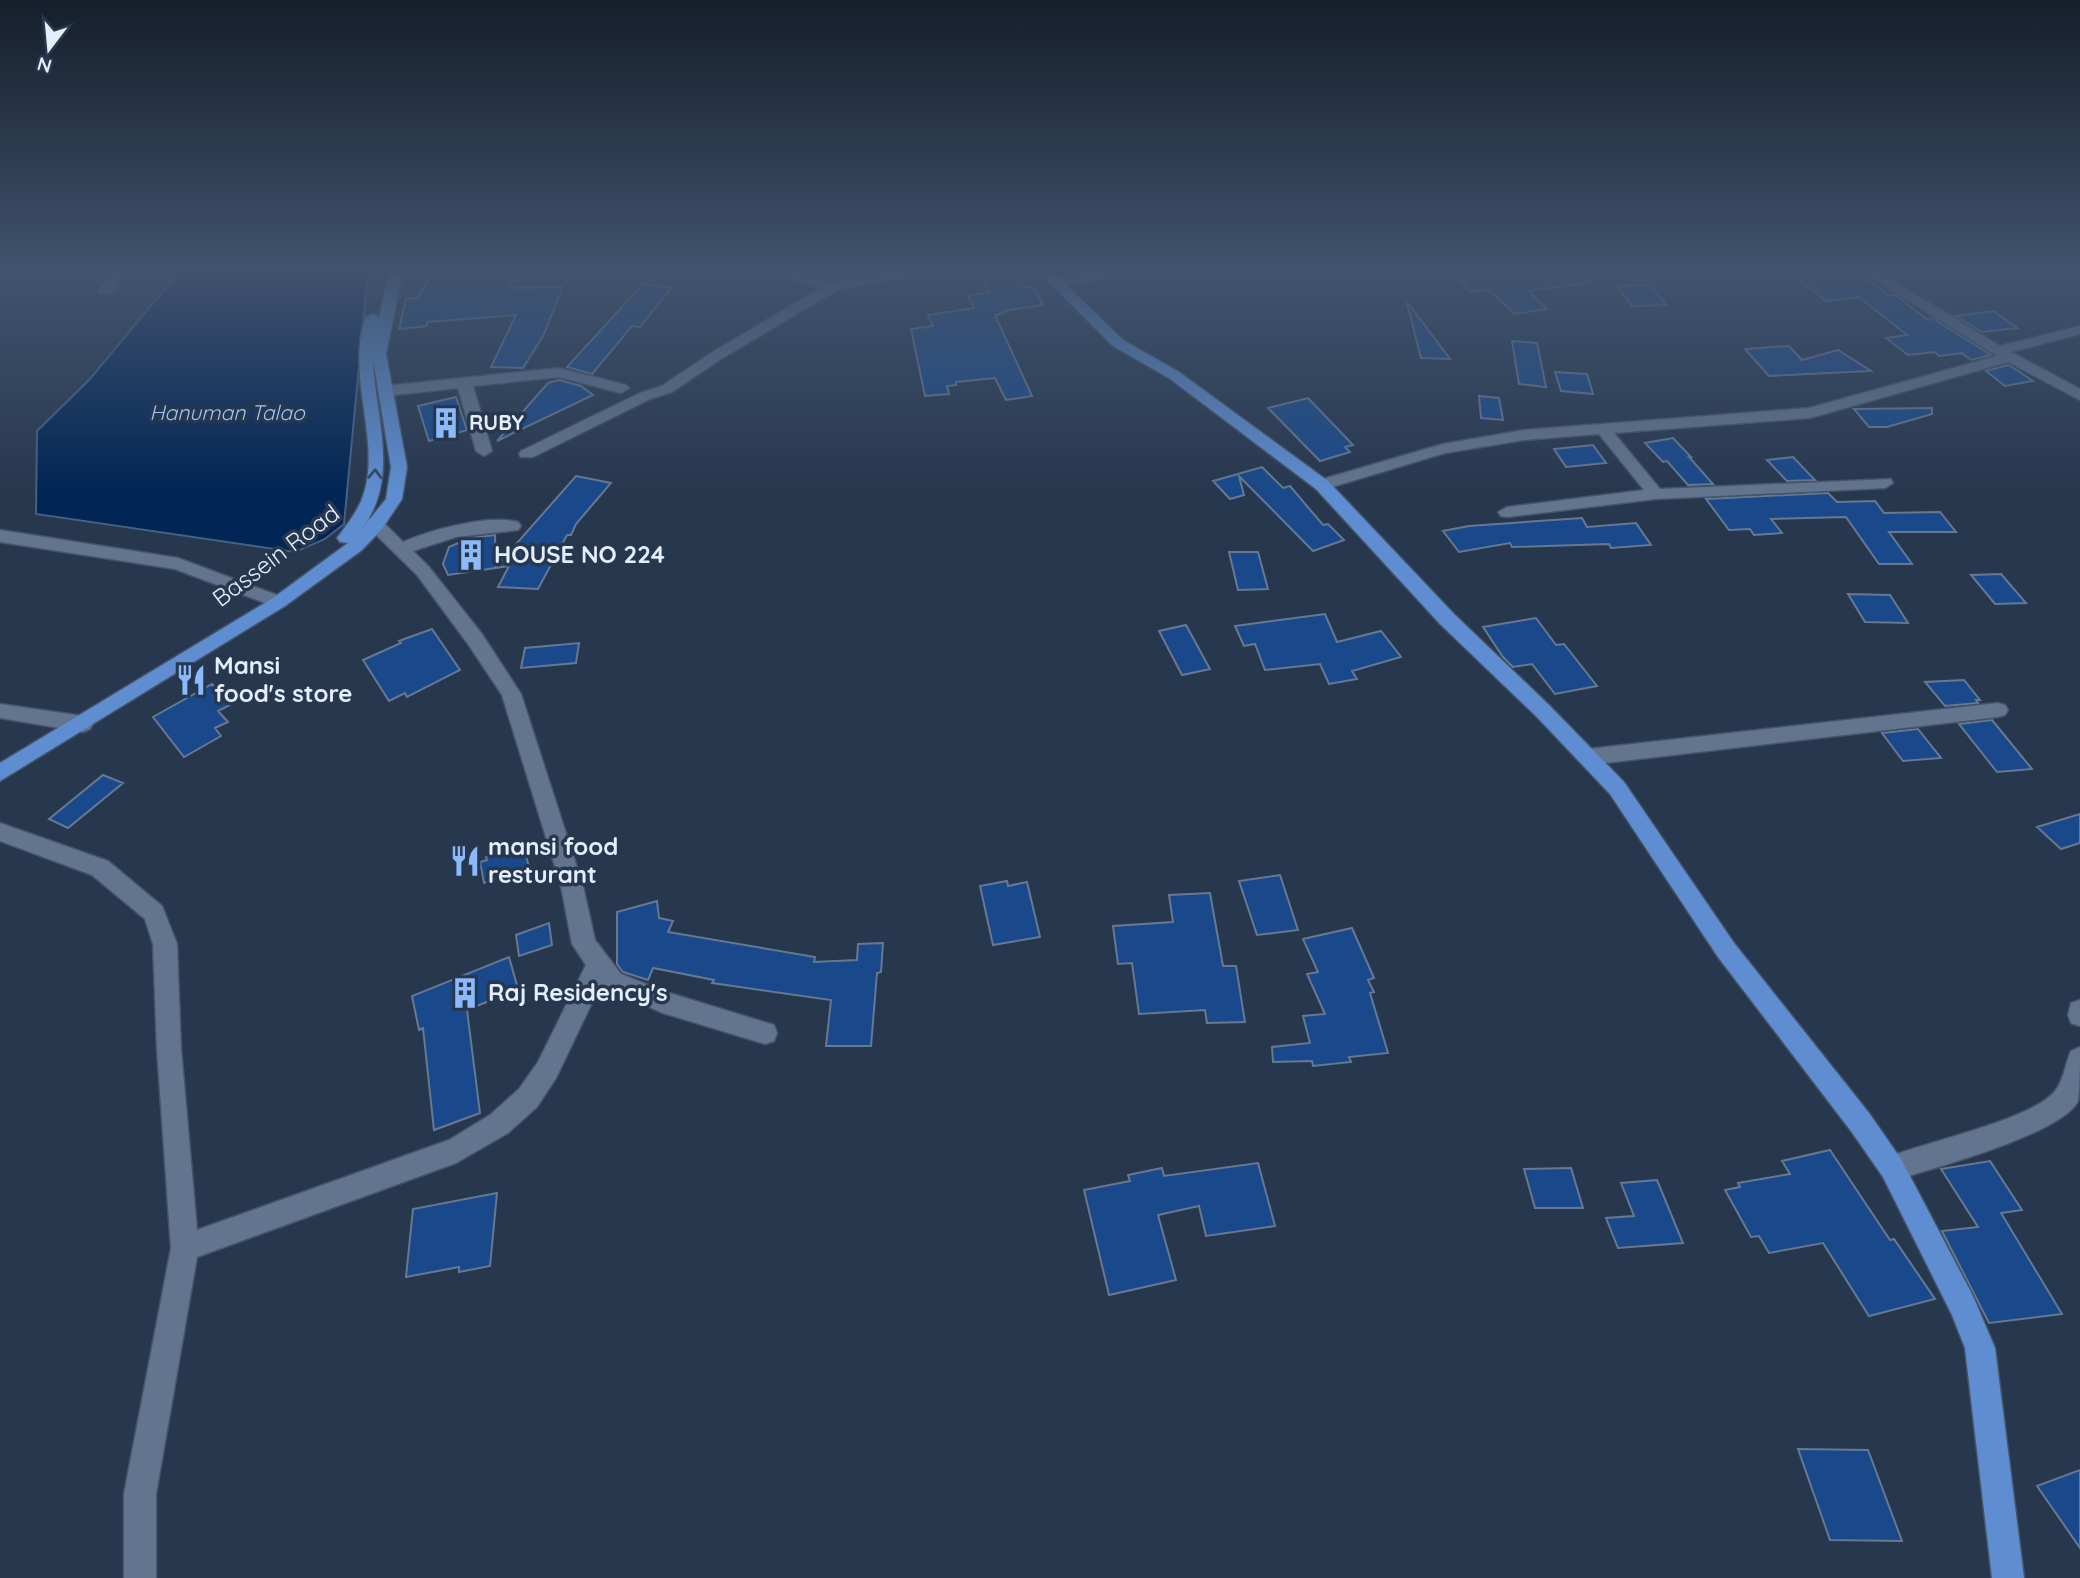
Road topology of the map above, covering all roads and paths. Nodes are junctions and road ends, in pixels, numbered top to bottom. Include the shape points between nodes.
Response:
1 (366, 345) edge
2 (381, 345) edge
3 (735, 345) edge
4 (1119, 345) edge
5 (1989, 345) edge
6 (2034, 345) edge
7 (2005, 354) junction
8 (465, 384) junction
9 (621, 388) dead end
10 (385, 391) junction
11 (2080, 395) edge
12 (1603, 429) junction
13 (484, 450) dead end
14 (527, 454) dead end
15 (1885, 483) dead end
16 (1322, 485) junction
17 (1656, 494) junction
18 (1507, 512) dead end
19 (369, 523) junction
20 (512, 526) dead end
21 (0, 536) edge
22 (402, 549) junction
23 (273, 600) junction
24 (1998, 710) dead end
25 (0, 711) edge
26 (75, 722) junction
27 (1588, 757) junction
28 (2, 767) edge
29 (0, 832) edge
30 (599, 962) junction
31 (765, 1033) dead end
32 (2080, 1059) edge
33 (1892, 1168) junction
34 (185, 1248) junction
35 (140, 1578) edge
36 (2008, 1578) edge

19 -> 1 main road, Bassein Road via 376,446
2 - 10 main road
3 - 14 street via 667,389
4 - 16 main road via 1174,375
5 - 7 street
6 - 7 street
7 - 11 street
7 - 12 street via 1810,413
8 - 9 street via 568,372
8 - 10 street
8 - 13 street
10 - 19 main road via 399,467 394,499
12 - 16 street via 1524,435 1443,449
12 - 17 street
15 - 17 street
16 - 27 main road via 1447,619
17 - 18 street
19 - 22 street
19 - 23 main road, Bassein Road via 356,546
20 - 22 street via 470,528
21 - 23 street via 178,564
22 - 30 street via 475,639 511,694 572,886 584,944
23 - 26 main road, Bassein Road
24 - 27 street
25 - 26 street
26 - 28 main road, Bassein Road
27 - 33 main road via 1617,788 1726,950
29 - 34 street via 100,868 154,913 165,944
30 - 31 street via 613,981 663,1002
30 - 34 street via 547,1070 528,1098 499,1124 456,1150
32 - 33 street via 2075,1083 2061,1106 2020,1125
33 - 36 main road via 1980,1348
34 - 35 street via 140,1494

